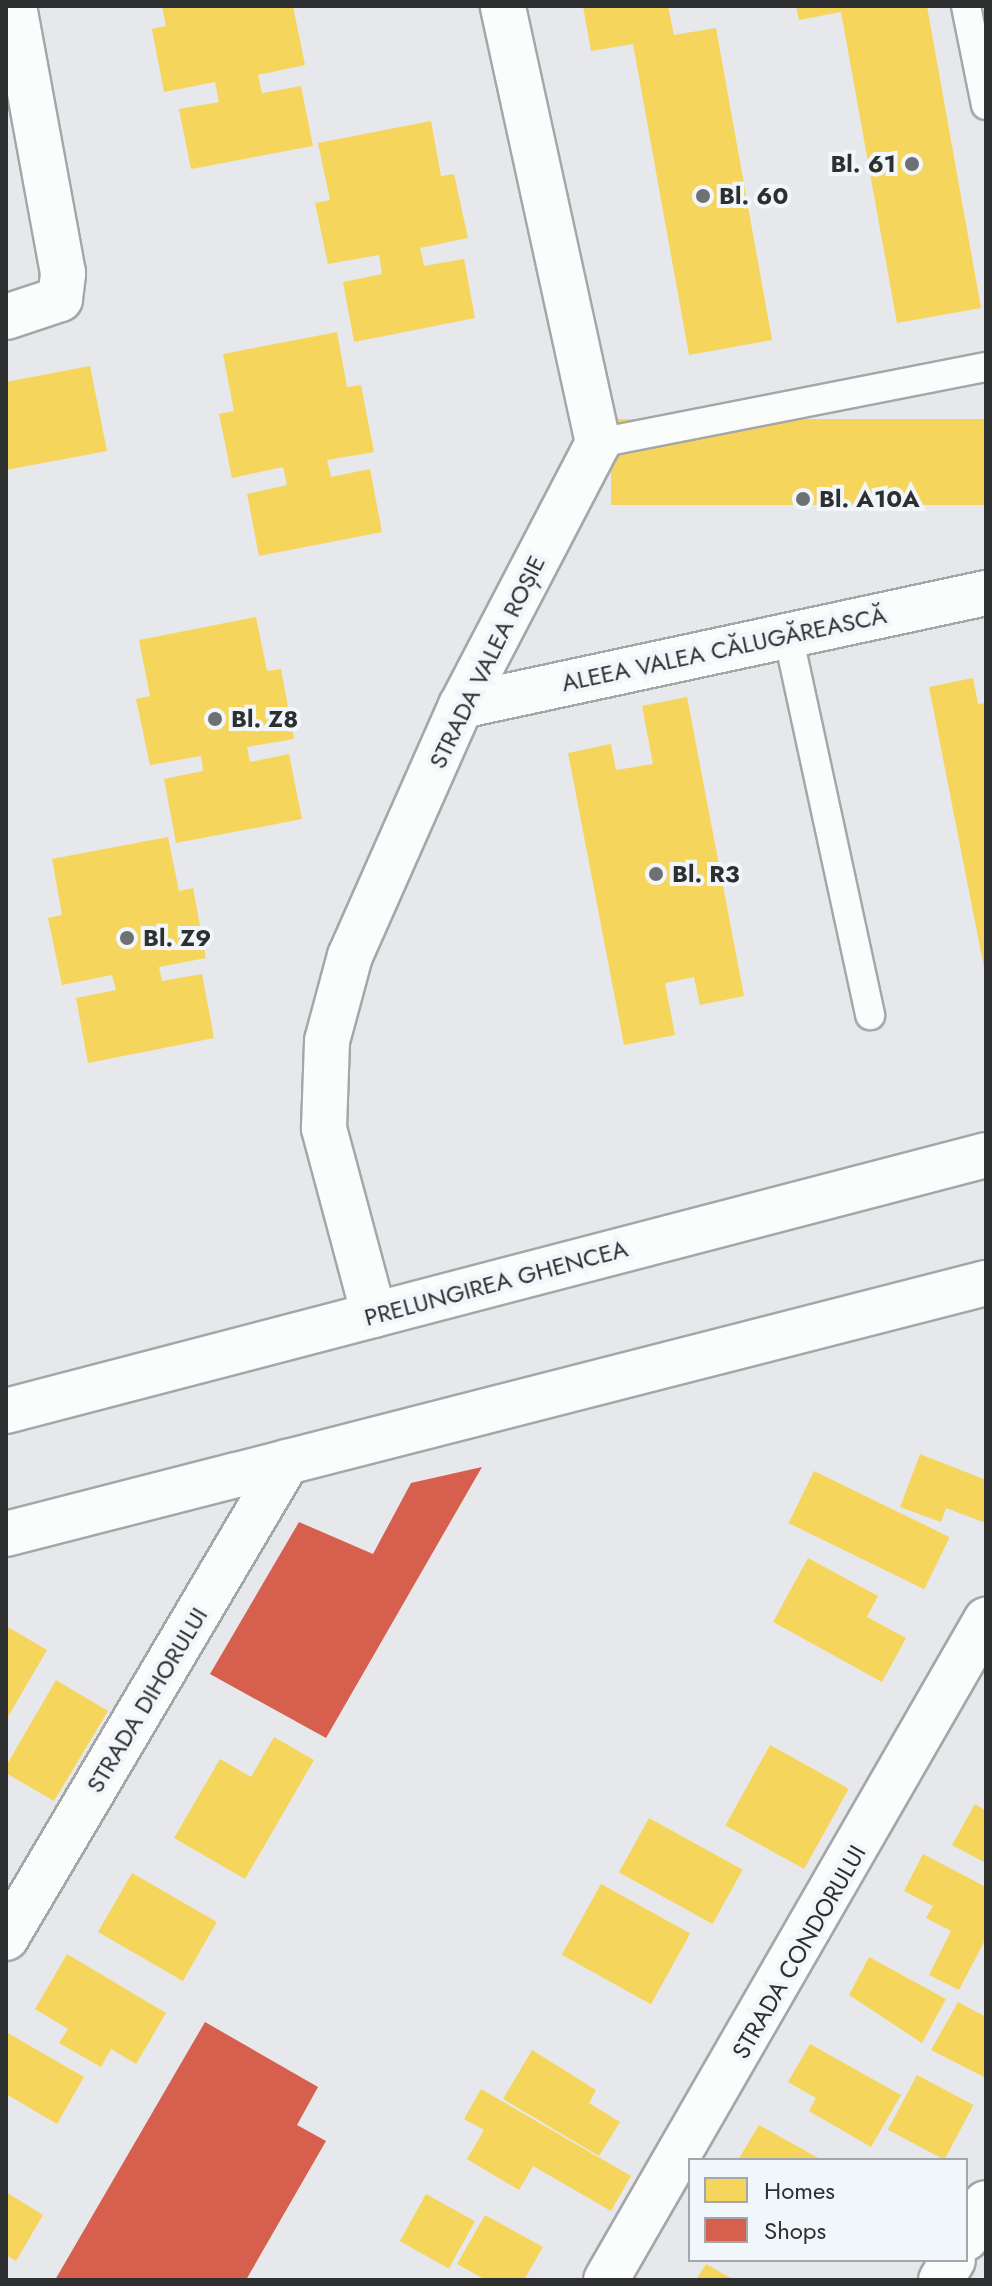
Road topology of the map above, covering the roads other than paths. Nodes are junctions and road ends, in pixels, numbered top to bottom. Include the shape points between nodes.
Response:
1 (14, 6) edge
2 (503, 6) edge
3 (966, 6) edge
4 (986, 105) edge
5 (6, 317) edge
6 (986, 367) edge
7 (598, 443) junction
8 (986, 593) edge
9 (788, 635) junction
10 (461, 706) junction
11 (870, 1015) dead end
12 (986, 1155) edge
13 (986, 1283) edge
14 (374, 1315) junction
15 (6, 1411) edge
16 (287, 1462) junction
17 (6, 1534) edge
18 (986, 1620) edge
19 (6, 1938) edge
20 (986, 2203) edge
21 (968, 2234) edge
22 (952, 2262) edge
23 (606, 2280) edge
24 (941, 2280) edge

1 - 5 street via 63,273 60,299
2 - 7 street
3 - 4 lane
6 - 7 lane
7 - 10 street, STRADA VALEA ROȘIE
8 - 9 street, ALEEA VALEA CĂLUGĂREASCĂ
9 - 10 street, ALEEA VALEA CĂLUGĂREASCĂ
9 - 11 lane
10 - 14 street, STRADA VALEA ROȘIE via 350,956 327,1041 324,1128
12 - 14 street, PRELUNGIREA GHENCEA
13 - 16 street
14 - 15 street, PRELUNGIREA GHENCEA
16 - 17 street
16 - 19 street, STRADA DIHORULUI
18 - 23 street, STRADA CONDORULUI
20 - 21 street
22 - 24 street

